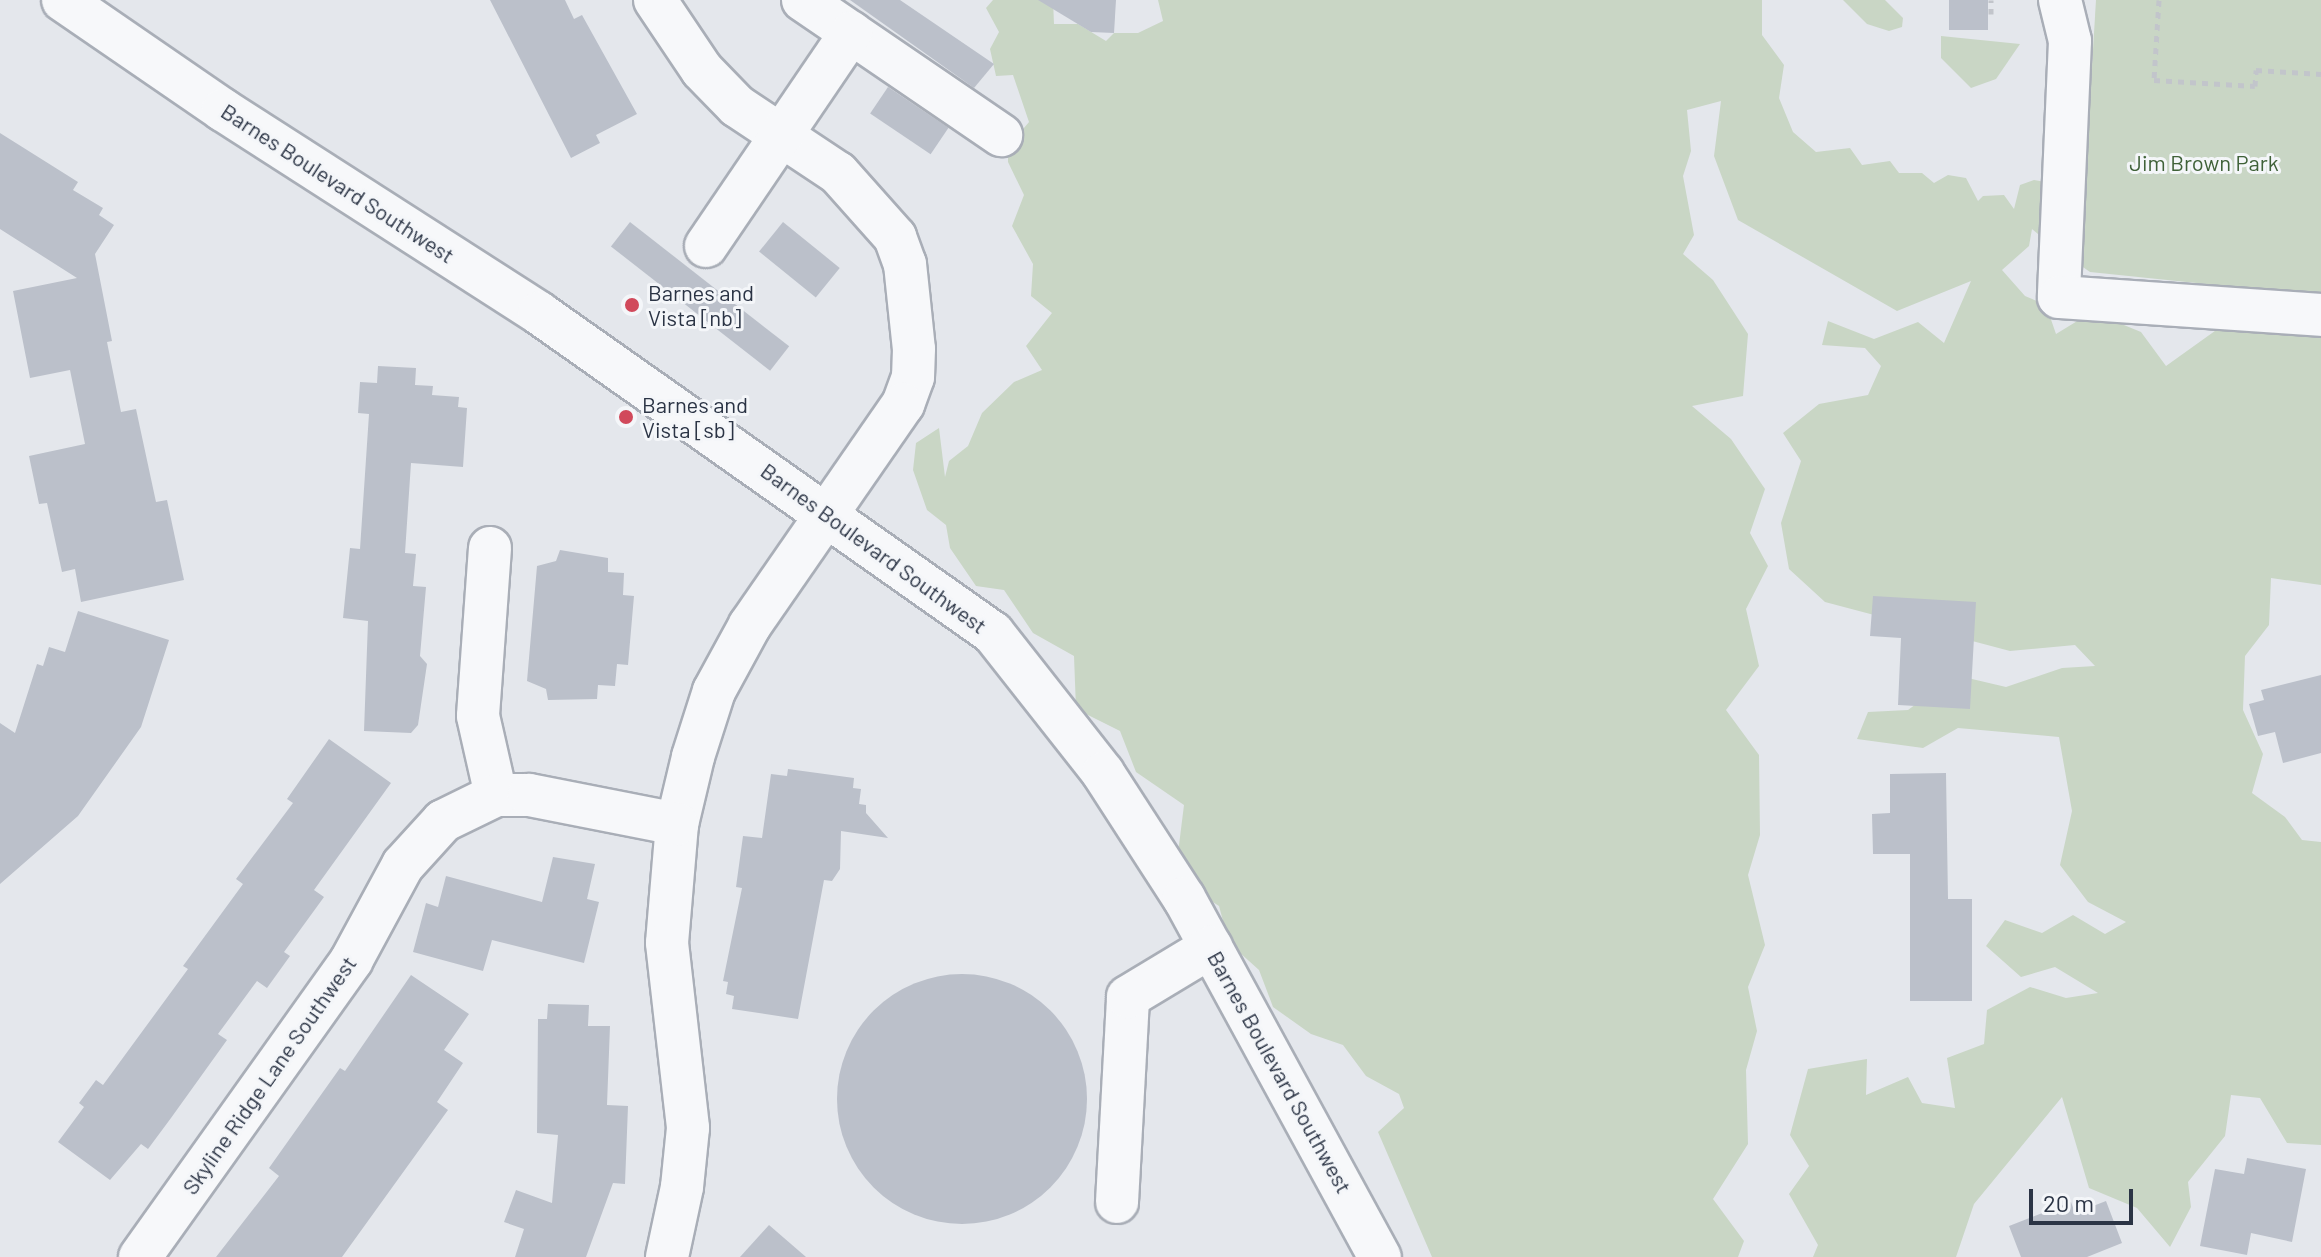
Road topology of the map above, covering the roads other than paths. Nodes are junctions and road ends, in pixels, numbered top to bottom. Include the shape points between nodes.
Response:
1 (63, 0) edge
2 (655, 0) edge
3 (803, 0) edge
4 (2060, 0) edge
5 (851, 33) junction
6 (1001, 135) dead end
7 (781, 137) junction
8 (706, 246) dead end
9 (2321, 315) edge
10 (826, 511) junction
11 (490, 548) dead end
12 (496, 795) junction
13 (677, 824) junction
14 (1211, 947) junction
15 (1117, 1202) dead end
16 (140, 1257) edge
17 (667, 1257) edge
18 (1380, 1257) edge

1 - 10 street, Barnes Boulevard Southwest via 223,110 539,313
2 - 7 street via 702,70 737,106
3 - 5 street
4 - 9 street via 2070,41 2059,297
5 - 6 street
5 - 7 street
7 - 8 street
7 - 10 street via 838,173 895,237 905,264 913,377 903,404
10 - 13 street via 750,625 714,691
10 - 14 street, Barnes Boulevard Southwest via 993,633 1103,773
11 - 12 street via 478,716
12 - 13 street, Skyline Ridge Lane Southwest via 529,795
12 - 16 street, Skyline Ridge Lane Southwest via 443,821 403,865 351,961
13 - 17 street via 667,943 688,1128
14 - 15 street via 1128,997
14 - 18 street, Barnes Boulevard Southwest

